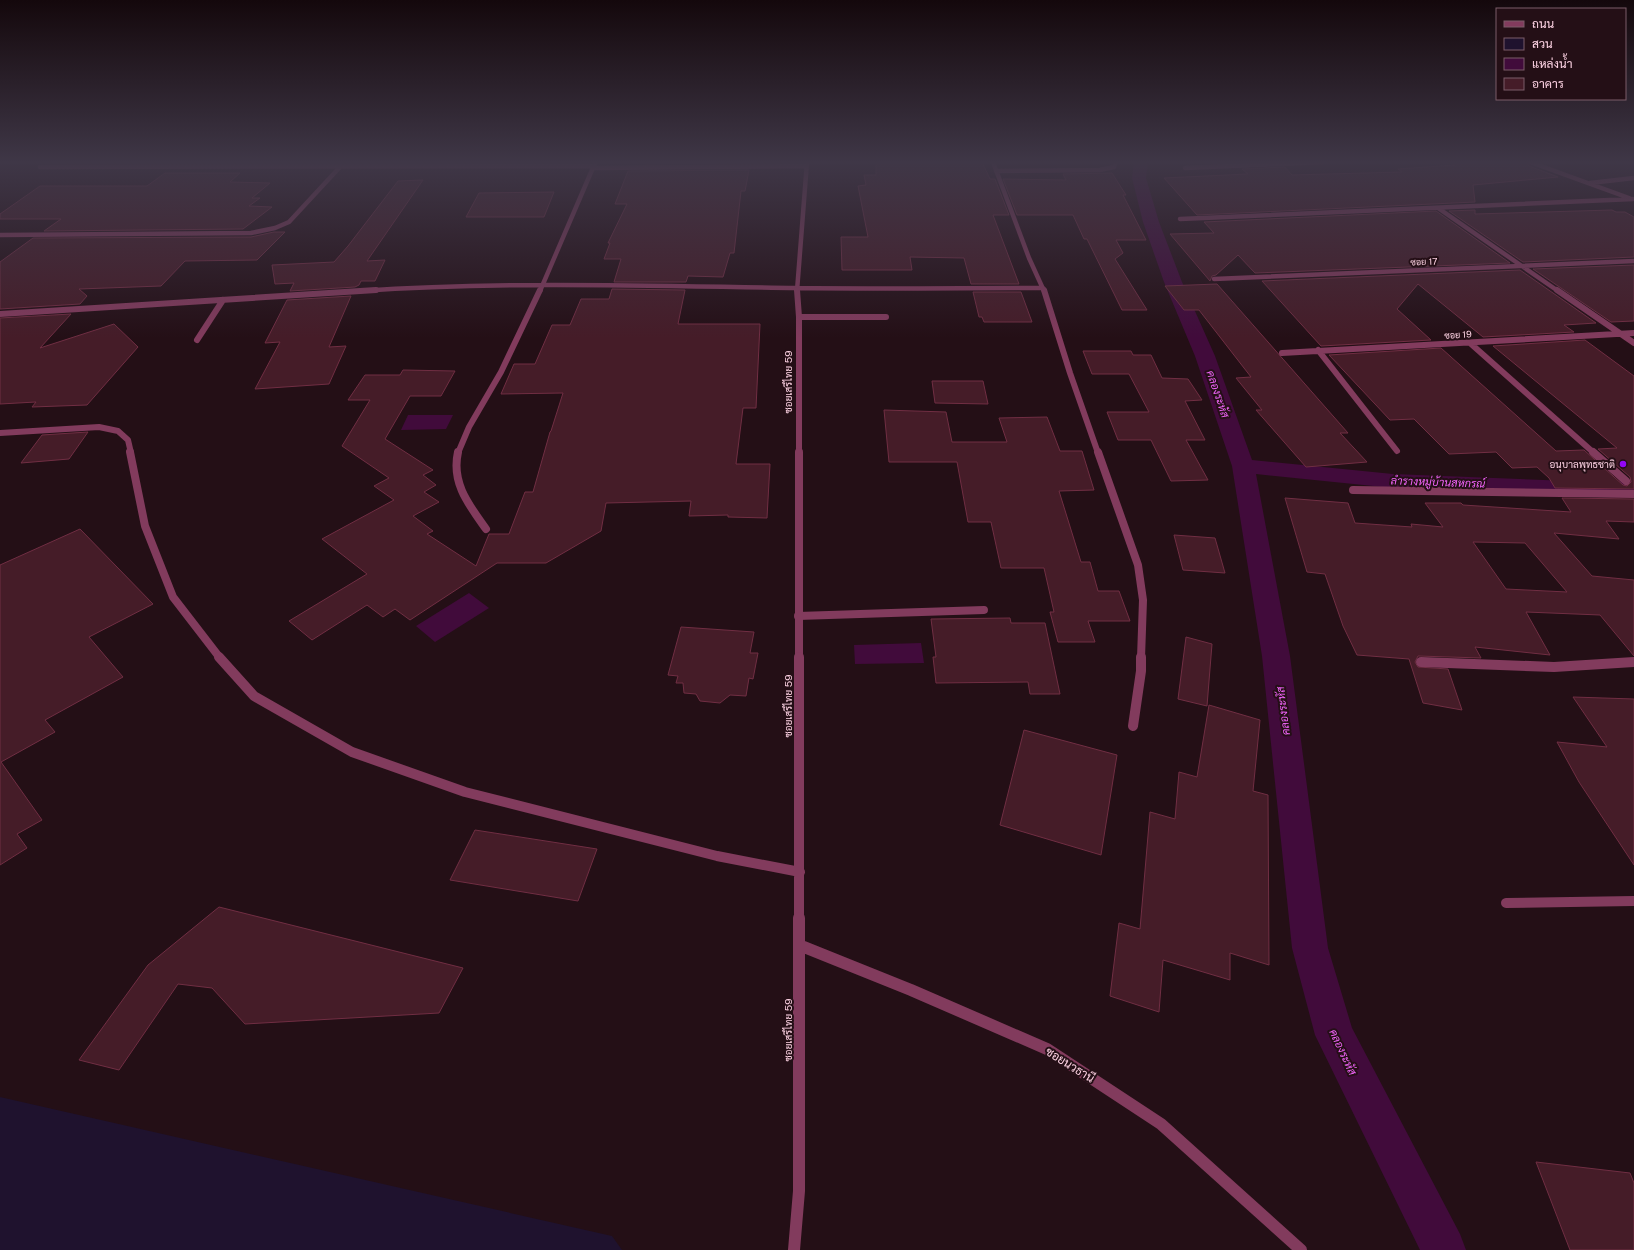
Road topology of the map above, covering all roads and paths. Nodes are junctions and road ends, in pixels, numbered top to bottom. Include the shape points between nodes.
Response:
1 (291, 220) edge
2 (571, 220) edge
3 (802, 220) edge
4 (1015, 220) edge
5 (1456, 220) edge
6 (0, 235) edge
7 (1634, 261) edge
8 (1523, 266) junction
9 (1214, 279) dead end
10 (544, 284) junction
11 (797, 288) junction
12 (1043, 288) junction
13 (223, 300) junction
14 (0, 314) edge
15 (799, 317) junction
16 (886, 318) dead end
17 (1634, 333) edge
18 (1621, 334) junction
19 (198, 340) dead end
20 (1470, 343) junction
21 (1634, 343) edge
22 (1318, 350) junction
23 (1282, 353) dead end
24 (0, 433) edge
25 (1398, 451) dead end
26 (1626, 481) dead end
27 (1353, 490) dead end
28 (1634, 494) edge
29 (486, 529) dead end
30 (984, 610) dead end
31 (798, 616) junction
32 (1421, 662) dead end
33 (1634, 662) edge
34 (1133, 726) dead end
35 (800, 872) junction
36 (1634, 901) edge
37 (1506, 903) dead end
38 (799, 945) junction
39 (794, 1250) edge
40 (1301, 1250) edge

1 - 6 street via 275,228 251,233
2 - 10 street
3 - 11 street, ซอยเสรีไทย 59
4 - 12 street
5 - 8 street
7 - 8 street, ซอย 17
8 - 9 street, ซอย 17
8 - 18 street
10 - 11 street
10 - 13 street via 418,287
10 - 29 street via 500,375 464,438 455,462 465,498
11 - 12 street
11 - 15 street, ซอยเสรีไทย 59
12 - 34 street via 1070,373 1138,565 1143,600 1141,671
13 - 14 street
13 - 19 street
15 - 16 street
15 - 31 street, ซอยเสรีไทย 59
17 - 18 street, ซอย 19
18 - 20 street, ซอย 19
18 - 21 street
20 - 22 street, ซอย 19
20 - 26 street
22 - 23 street, ซอย 19
22 - 25 street
24 - 35 street via 99,427 118,431 128,440 145,526 173,597 215,653 254,696 352,752 465,792 717,856
27 - 28 street
30 - 31 street
31 - 35 street, ซอยเสรีไทย 59
32 - 33 street via 1554,666
35 - 38 street, ซอยเสรีไทย 59
36 - 37 street
38 - 39 street, ซอยเสรีไทย 59 via 799,1191
38 - 40 street, ซอยนวธานี via 1047,1049 1161,1124

